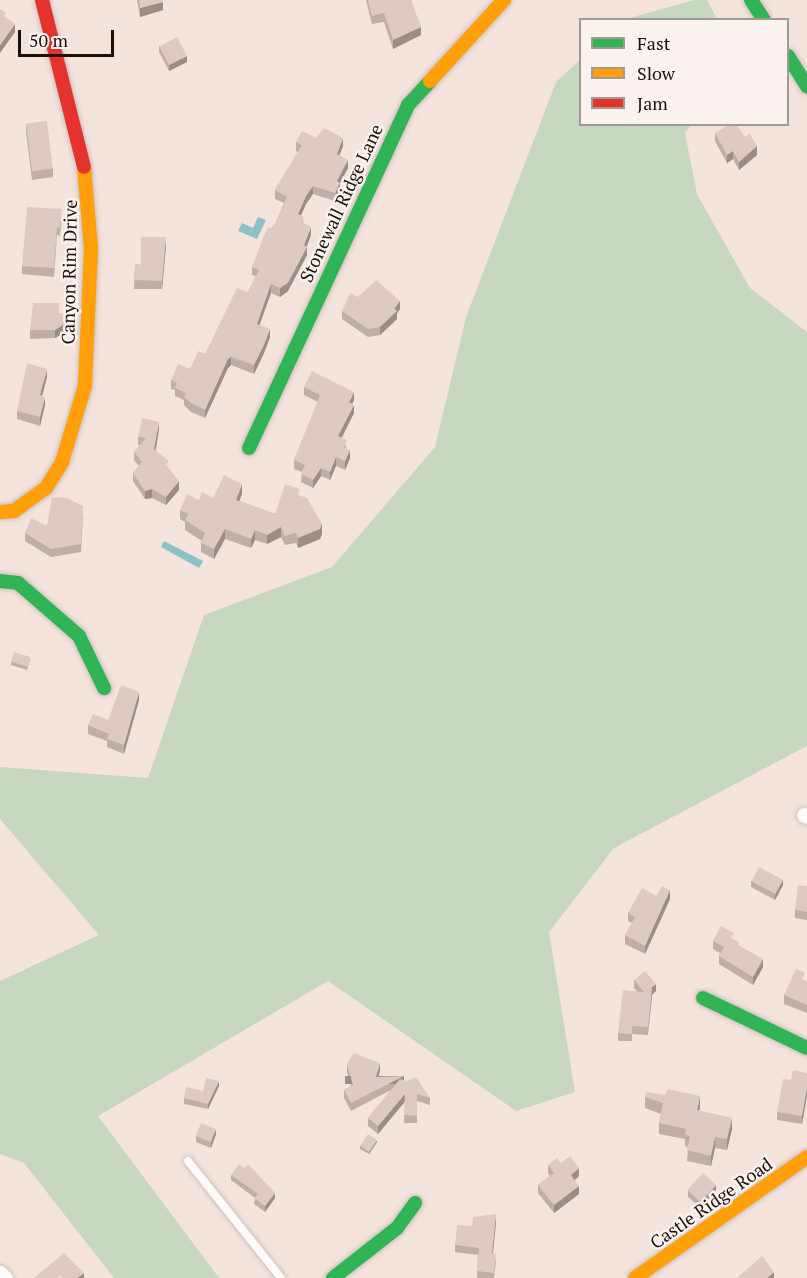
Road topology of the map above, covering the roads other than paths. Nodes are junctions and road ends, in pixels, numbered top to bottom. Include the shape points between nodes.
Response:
1 (42, 0) edge
2 (504, 0) edge
3 (751, 0) edge
4 (763, 18) edge
5 (789, 58) edge
6 (807, 87) edge
7 (249, 447) dead end
8 (0, 512) edge
9 (0, 581) edge
10 (104, 688) dead end
11 (703, 998) dead end
12 (807, 1048) edge
13 (807, 1157) edge
14 (188, 1161) dead end
15 (415, 1203) dead end
16 (0, 1273) edge
17 (5, 1278) edge
18 (281, 1278) edge
19 (333, 1278) edge
20 (635, 1278) edge

1 - 8 street, Canyon Rim Drive via 76,123 89,194 91,248 85,386 62,462 46,488 14,511
2 - 7 street, Stonewall Ridge Lane via 408,105
3 - 4 street
5 - 6 street
9 - 10 street via 18,583 79,636
11 - 12 street
13 - 20 street, Castle Ridge Road
14 - 18 lane
15 - 19 street via 397,1228
16 - 17 street

